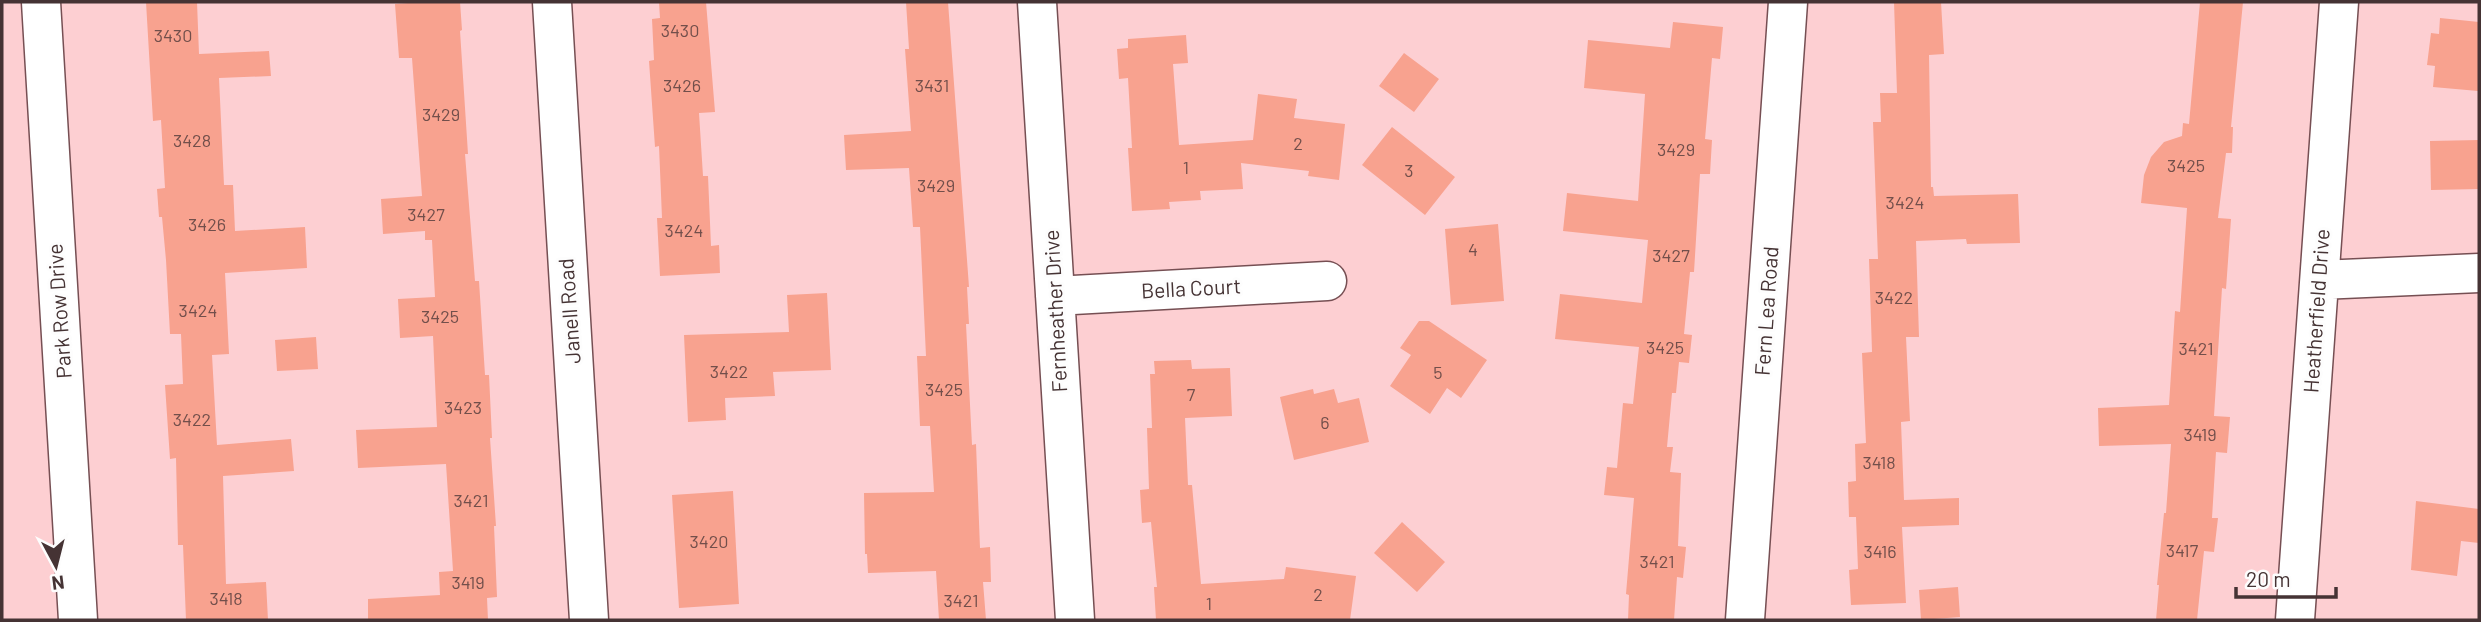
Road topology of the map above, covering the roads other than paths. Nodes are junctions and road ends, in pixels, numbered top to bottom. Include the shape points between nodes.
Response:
1 (41, 2) edge
2 (551, 2) edge
3 (1038, 2) edge
4 (1788, 2) edge
5 (2339, 2) edge
6 (2479, 273) edge
7 (2320, 280) junction
8 (1327, 281) dead end
9 (1055, 296) junction
10 (78, 620) edge
11 (589, 620) edge
12 (1075, 620) edge
13 (1745, 620) edge
14 (2295, 620) edge

1 - 10 street, Park Row Drive
2 - 11 street, Janell Road
3 - 9 street, Fernheather Drive
4 - 13 street, Fern Lea Road
5 - 7 street, Heatherfield Drive
6 - 7 street
7 - 14 street, Heatherfield Drive
8 - 9 street, Bella Court
9 - 12 street, Fernheather Drive

